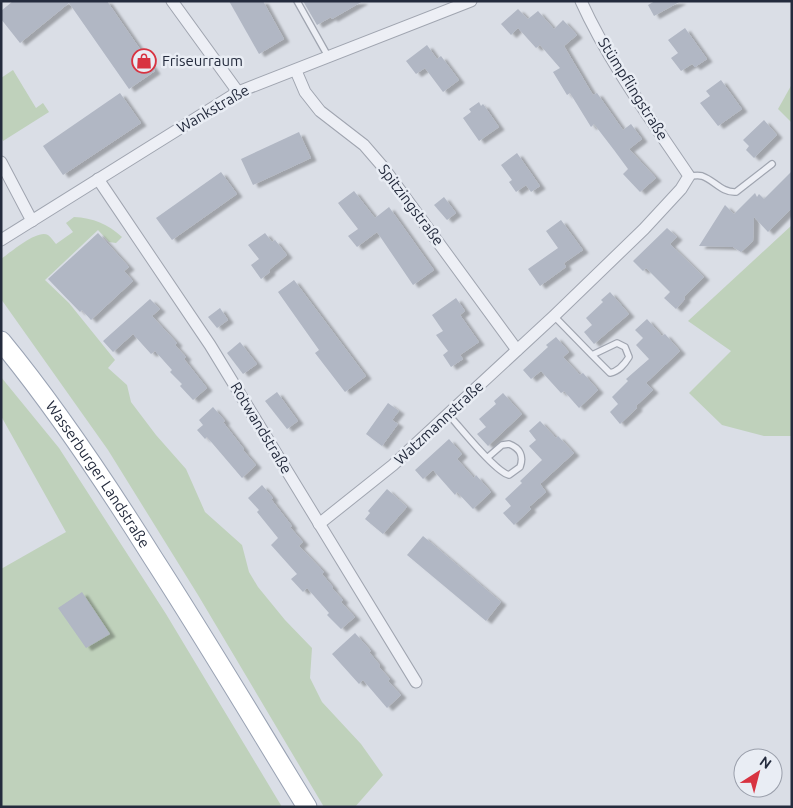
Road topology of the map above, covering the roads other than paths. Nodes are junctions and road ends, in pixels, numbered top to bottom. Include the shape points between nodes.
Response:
1 (172, 1) edge
2 (297, 1) edge
3 (471, 1) edge
4 (581, 1) edge
5 (329, 58) junction
6 (296, 71) junction
7 (238, 92) junction
8 (1, 162) edge
9 (772, 164) dead end
10 (689, 176) junction
11 (98, 179) junction
12 (32, 221) junction
13 (1, 240) edge
14 (554, 316) junction
15 (1, 340) edge
16 (517, 350) junction
17 (592, 355) junction
18 (448, 414) junction
19 (487, 458) junction
20 (319, 524) junction
21 (416, 682) dead end
22 (307, 807) edge

1 - 7 street
2 - 5 lane
3 - 5 street, Wankstraße
4 - 10 street, Stümpflingstraße via 630,87
5 - 6 street, Wankstraße
6 - 7 street, Wankstraße
6 - 16 street, Spitzingstraße via 305,92 320,111 364,145 383,168
7 - 11 street, Wankstraße
8 - 12 street
9 - 10 lane via 731,193 701,176
10 - 14 street, Watzmannstraße via 644,229
11 - 12 street, Wankstraße
11 - 20 street, Rotwandstraße via 210,345
12 - 13 street, Wankstraße
14 - 16 street, Watzmannstraße
14 - 17 lane
15 - 22 main road, Wasserburger Landstraße via 102,478
16 - 18 street, Watzmannstraße
17 - 17 lane via 617,342 625,347 629,357 616,372 610,373
18 - 19 lane
18 - 20 street, Watzmannstraße via 393,465
19 - 19 lane via 503,474 509,475 520,467 522,457 518,449 509,444 502,445
20 - 21 street, Rotwandstraße

